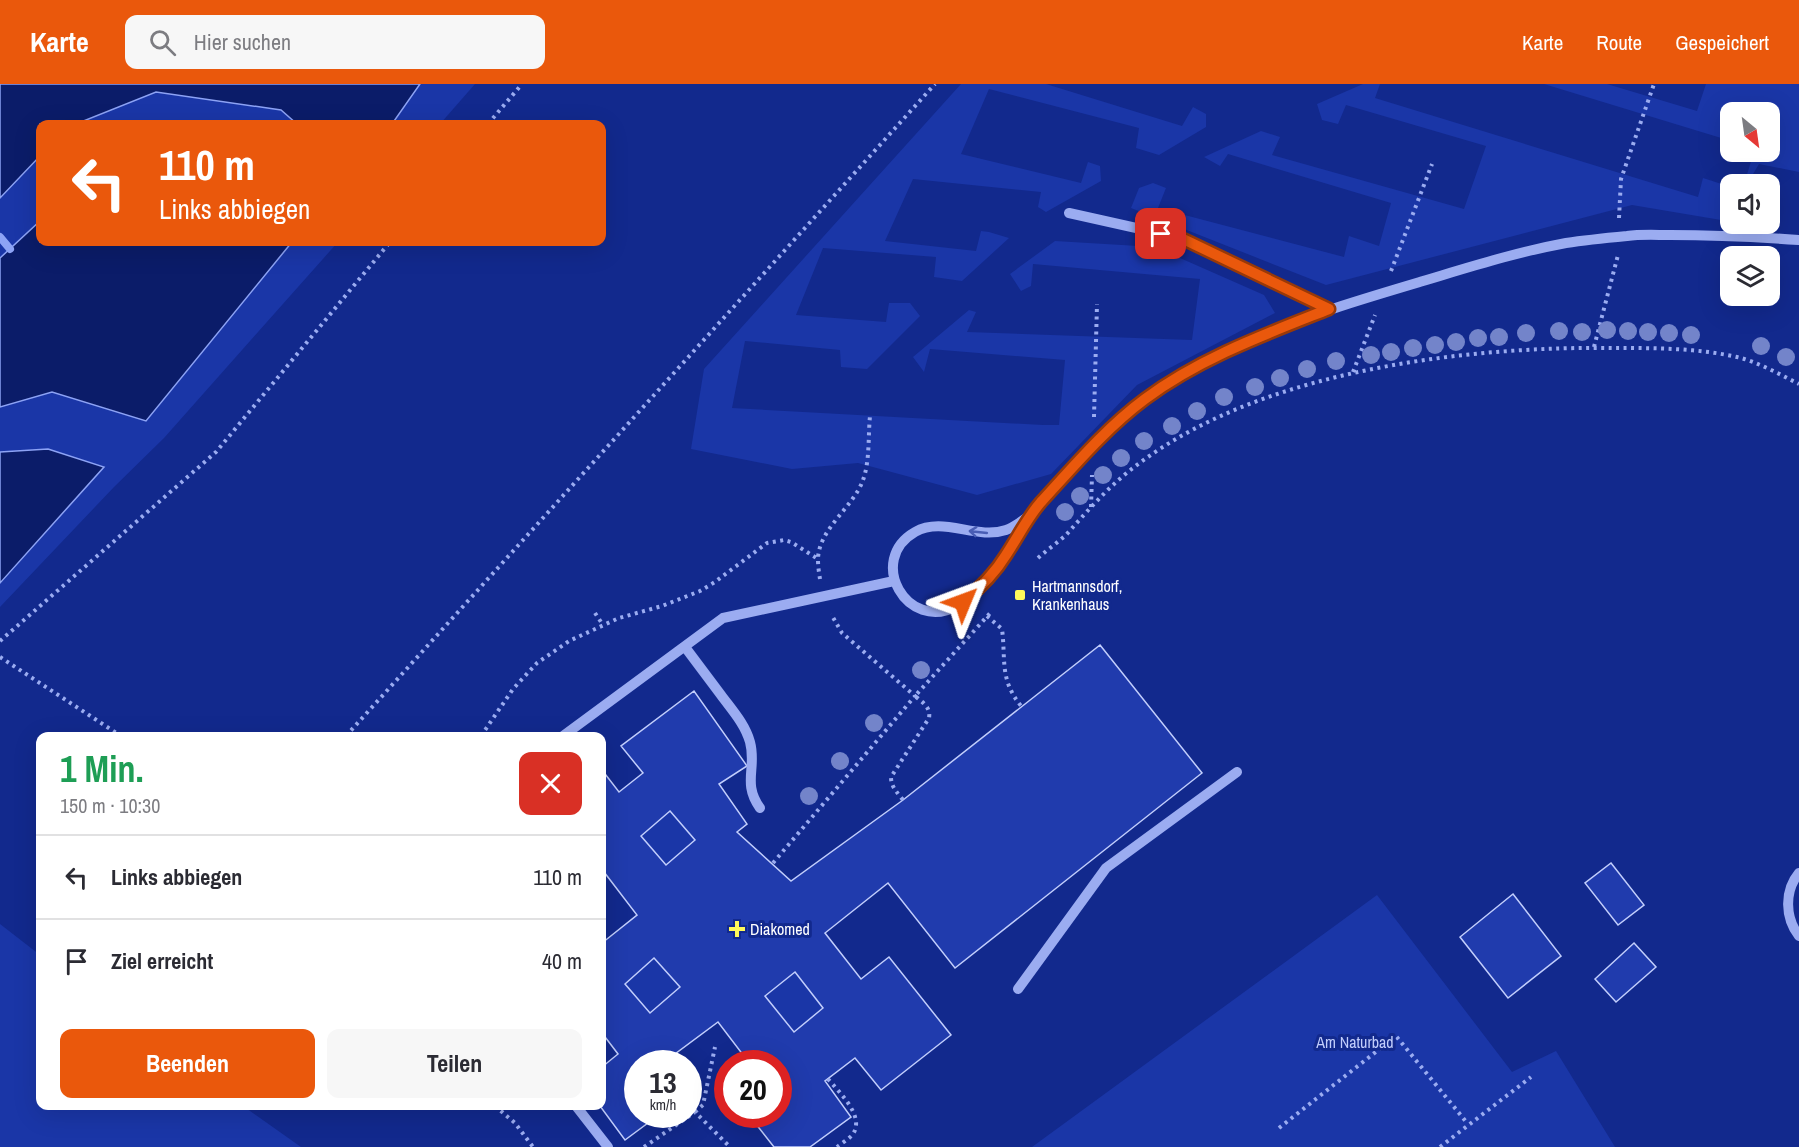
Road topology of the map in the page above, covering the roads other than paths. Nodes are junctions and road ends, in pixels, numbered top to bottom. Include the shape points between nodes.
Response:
1 (1069, 213) dead end
2 (1799, 240) edge
3 (1329, 309) junction
4 (1032, 514) junction
5 (894, 581) junction
6 (685, 646) junction
7 (568, 732) edge
8 (1237, 772) dead end
9 (760, 808) dead end
10 (1799, 873) edge
11 (1799, 936) edge
12 (1018, 989) dead end
13 (579, 1110) edge
14 (608, 1147) edge

1 - 3 lane via 1181,238
2 - 3 lane via 1717,235 1622,236 1566,243
3 - 4 lane via 1262,335 1172,380 1122,418
4 -> 5 lane via 998,532 940,526 915,531 895,553
4 - 5 lane via 997,569 955,607 923,610 901,595
5 - 6 lane via 723,618
6 - 7 lane
6 - 9 lane via 744,726 752,756 751,793
8 - 12 lane via 1106,868
10 - 11 lane via 1793,880 1787,908
13 - 14 lane

